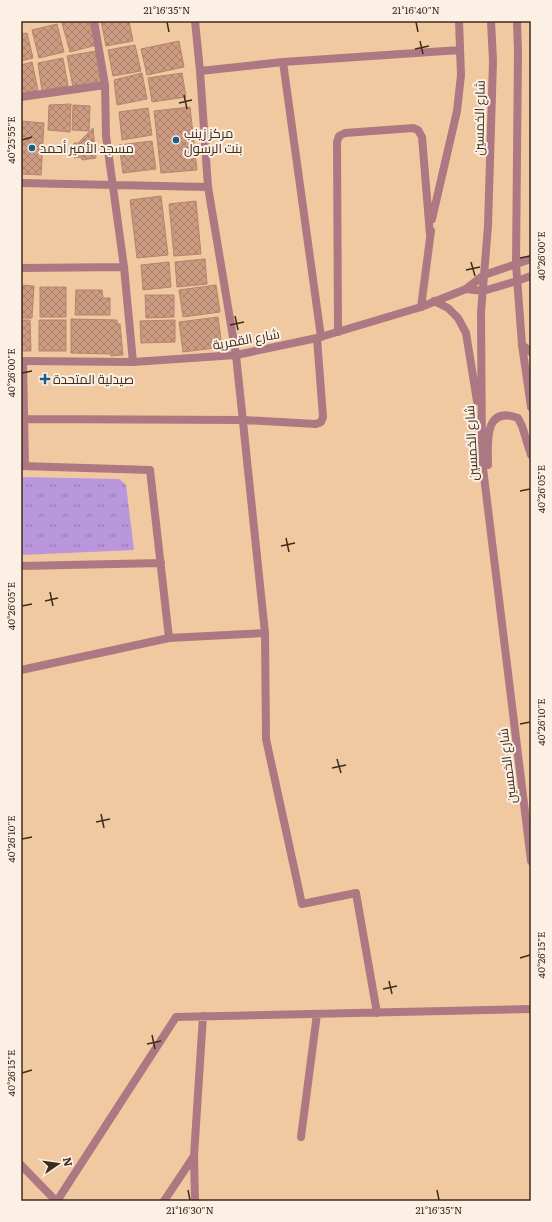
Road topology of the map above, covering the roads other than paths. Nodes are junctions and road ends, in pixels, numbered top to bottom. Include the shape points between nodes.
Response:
1 (94, 21) edge
2 (195, 21) edge
3 (459, 21) edge
4 (490, 21) edge
5 (517, 21) edge
6 (460, 50) junction
7 (282, 62) junction
8 (200, 71) junction
9 (106, 84) junction
10 (21, 97) edge
11 (21, 183) edge
12 (113, 185) junction
13 (208, 186) junction
14 (430, 235) junction
15 (531, 259) edge
16 (516, 264) junction
17 (124, 267) junction
18 (21, 268) edge
19 (484, 275) junction
20 (531, 276) edge
21 (517, 281) junction
22 (466, 289) junction
23 (483, 291) junction
24 (434, 301) junction
25 (421, 307) junction
26 (338, 332) junction
27 (319, 337) junction
28 (522, 345) junction
29 (531, 352) edge
30 (236, 355) junction
31 (22, 361) edge
32 (133, 362) junction
33 (531, 407) edge
34 (24, 419) junction
35 (243, 420) junction
36 (481, 423) junction
37 (531, 455) edge
38 (23, 466) edge
39 (488, 502) junction
40 (161, 563) junction
41 (21, 566) edge
42 (265, 633) junction
43 (169, 638) junction
44 (21, 670) edge
45 (531, 861) edge
46 (531, 1009) edge
47 (377, 1013) junction
48 (317, 1014) junction
49 (202, 1016) junction
50 (300, 1137) dead end
51 (194, 1156) junction
52 (21, 1165) edge
53 (56, 1201) edge
54 (164, 1201) edge
55 (195, 1201) edge

1 - 9 street
2 - 8 street
3 - 6 street
4 - 19 street, شارع الخمسين via 493,61
5 - 16 street
6 - 7 street
6 - 14 street via 462,75 457,111
7 - 8 street
7 - 27 street
8 - 13 street
9 - 10 street
9 - 12 street via 106,136
11 - 12 street
12 - 13 street
12 - 17 street
13 - 30 street
14 - 25 street
14 - 26 street via 422,136 418,130 413,128 345,133 339,136
15 - 16 street, شارع القمرية
16 - 19 street, شارع القمرية
16 - 21 street
17 - 18 street
17 - 32 street
19 - 22 street, شارع القمرية
19 - 23 street, شارع الخمسين
20 - 21 street
21 - 23 street
21 - 28 street
22 - 23 street, شارع القمرية
22 - 24 street, شارع القمرية
23 - 36 street, شارع الخمسين
24 - 25 street, شارع القمرية
24 - 36 street via 448,308 458,318 466,333
25 - 26 street, شارع القمرية
26 - 27 street, شارع القمرية
27 - 30 street, شارع القمرية
27 - 35 street via 323,417 321,422 316,424
28 - 29 street
28 - 33 street
30 - 32 street, شارع القمرية
30 - 35 street
31 - 32 street, شارع القمرية
31 - 34 street
34 - 35 street
34 - 38 street
35 - 42 street
36 - 39 street, شارع الخمسين via 482,460
37 - 39 street via 518,418 511,415 495,419 488,431
38 - 40 street via 150,470
39 - 45 street, شارع الخمسين
40 - 41 street
40 - 43 street
42 - 43 street
42 - 47 street via 266,739 302,904 356,893
43 - 44 street
46 - 47 street
47 - 48 street
48 - 49 street
48 - 50 street
49 - 51 street
49 - 53 street via 176,1017
51 - 54 street
51 - 55 street
52 - 53 street

